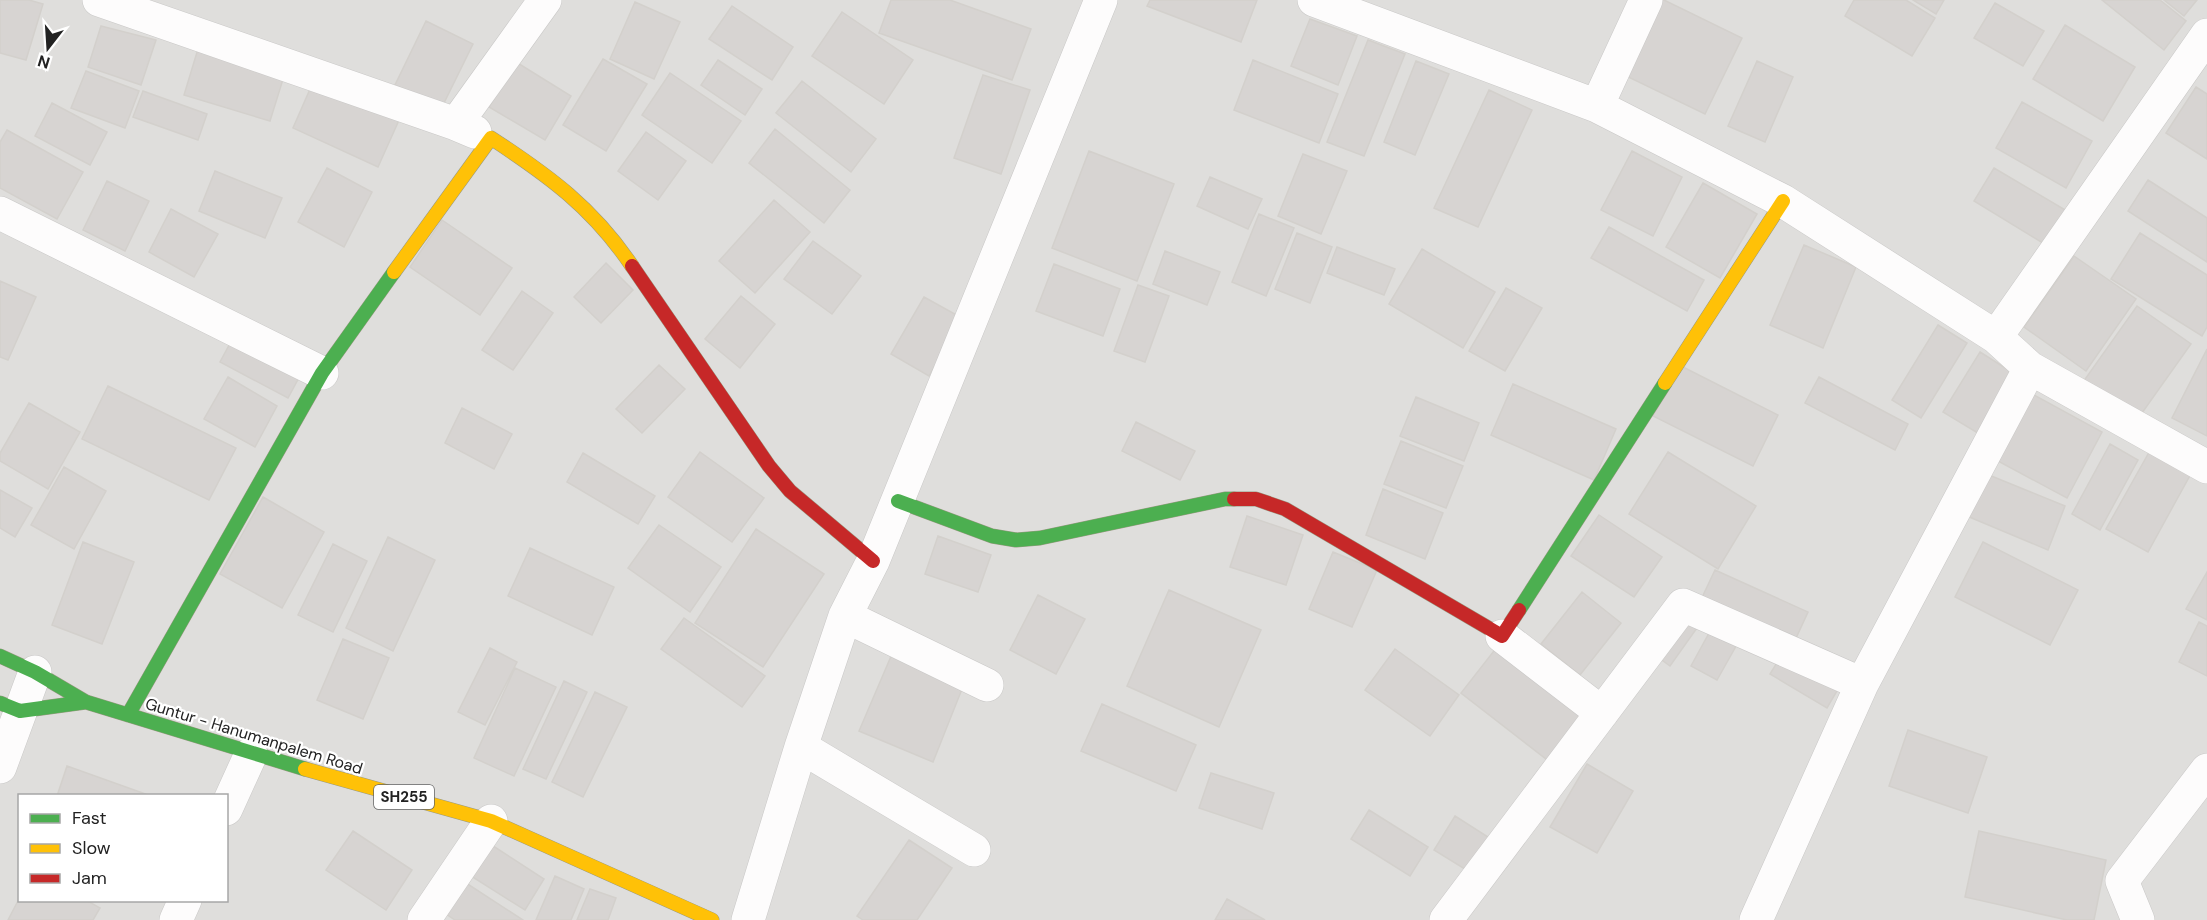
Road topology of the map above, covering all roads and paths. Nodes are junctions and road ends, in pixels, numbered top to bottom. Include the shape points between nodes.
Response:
1 (99, 0) edge
2 (545, 0) edge
3 (1101, 0) edge
4 (1646, 0) edge
5 (1328, 3) edge
6 (2207, 34) edge
7 (1597, 106) junction
8 (456, 123) junction
9 (491, 138) junction
10 (1783, 201) junction
11 (0, 213) edge
12 (1996, 337) junction
13 (2030, 368) junction
14 (322, 373) junction
15 (2207, 467) edge
16 (898, 501) junction
17 (873, 561) junction
18 (845, 616) junction
19 (1502, 636) junction
20 (0, 656) edge
21 (35, 672) junction
22 (1862, 684) junction
23 (987, 685) dead end
24 (86, 702) junction
25 (10, 707) edge
26 (1602, 713) junction
27 (128, 715) junction
28 (801, 747) junction
29 (251, 754) junction
30 (0, 767) edge
31 (2207, 770) edge
32 (228, 804) edge
33 (491, 821) junction
34 (974, 850) dead end
35 (184, 902) edge
36 (176, 920) edge
37 (424, 920) edge
38 (712, 920) edge
39 (748, 920) edge
40 (1446, 920) edge
41 (1756, 920) edge
42 (2139, 920) edge

1 - 8 street
2 - 8 street
3 - 16 street
4 - 7 street
5 - 7 street
6 - 12 street
7 - 10 street
8 - 9 street
9 - 14 street
9 - 17 street via 553,180 594,215 769,466 790,491
10 - 12 street
10 - 19 street
11 - 14 street
12 - 13 street
13 - 15 street
13 - 22 street
14 - 27 street
16 - 17 street
16 - 19 street via 992,536 1016,540 1225,499 1256,499 1285,509
17 - 18 street
18 - 23 street
18 - 28 street
19 - 26 street
20 - 21 street, Guntur - Hanumanpalem Road / SH255
21 - 24 street, Guntur - Hanumanpalem Road / SH255
21 - 25 street
22 - 26 street via 1683,605
22 - 41 street
24 - 25 street, Guntur - Hanumanpalem Road / SH255
24 - 27 street, Guntur - Hanumanpalem Road / SH255
25 - 30 street
26 - 40 street
27 - 29 street, Guntur - Hanumanpalem Road / SH255
28 - 34 street
28 - 39 street
29 - 32 street
29 - 33 street, Guntur - Hanumanpalem Road / SH255
31 - 42 street via 2122,881
33 - 37 street
33 - 38 street, Guntur - Hanumanpalem Road / SH255
35 - 36 street

